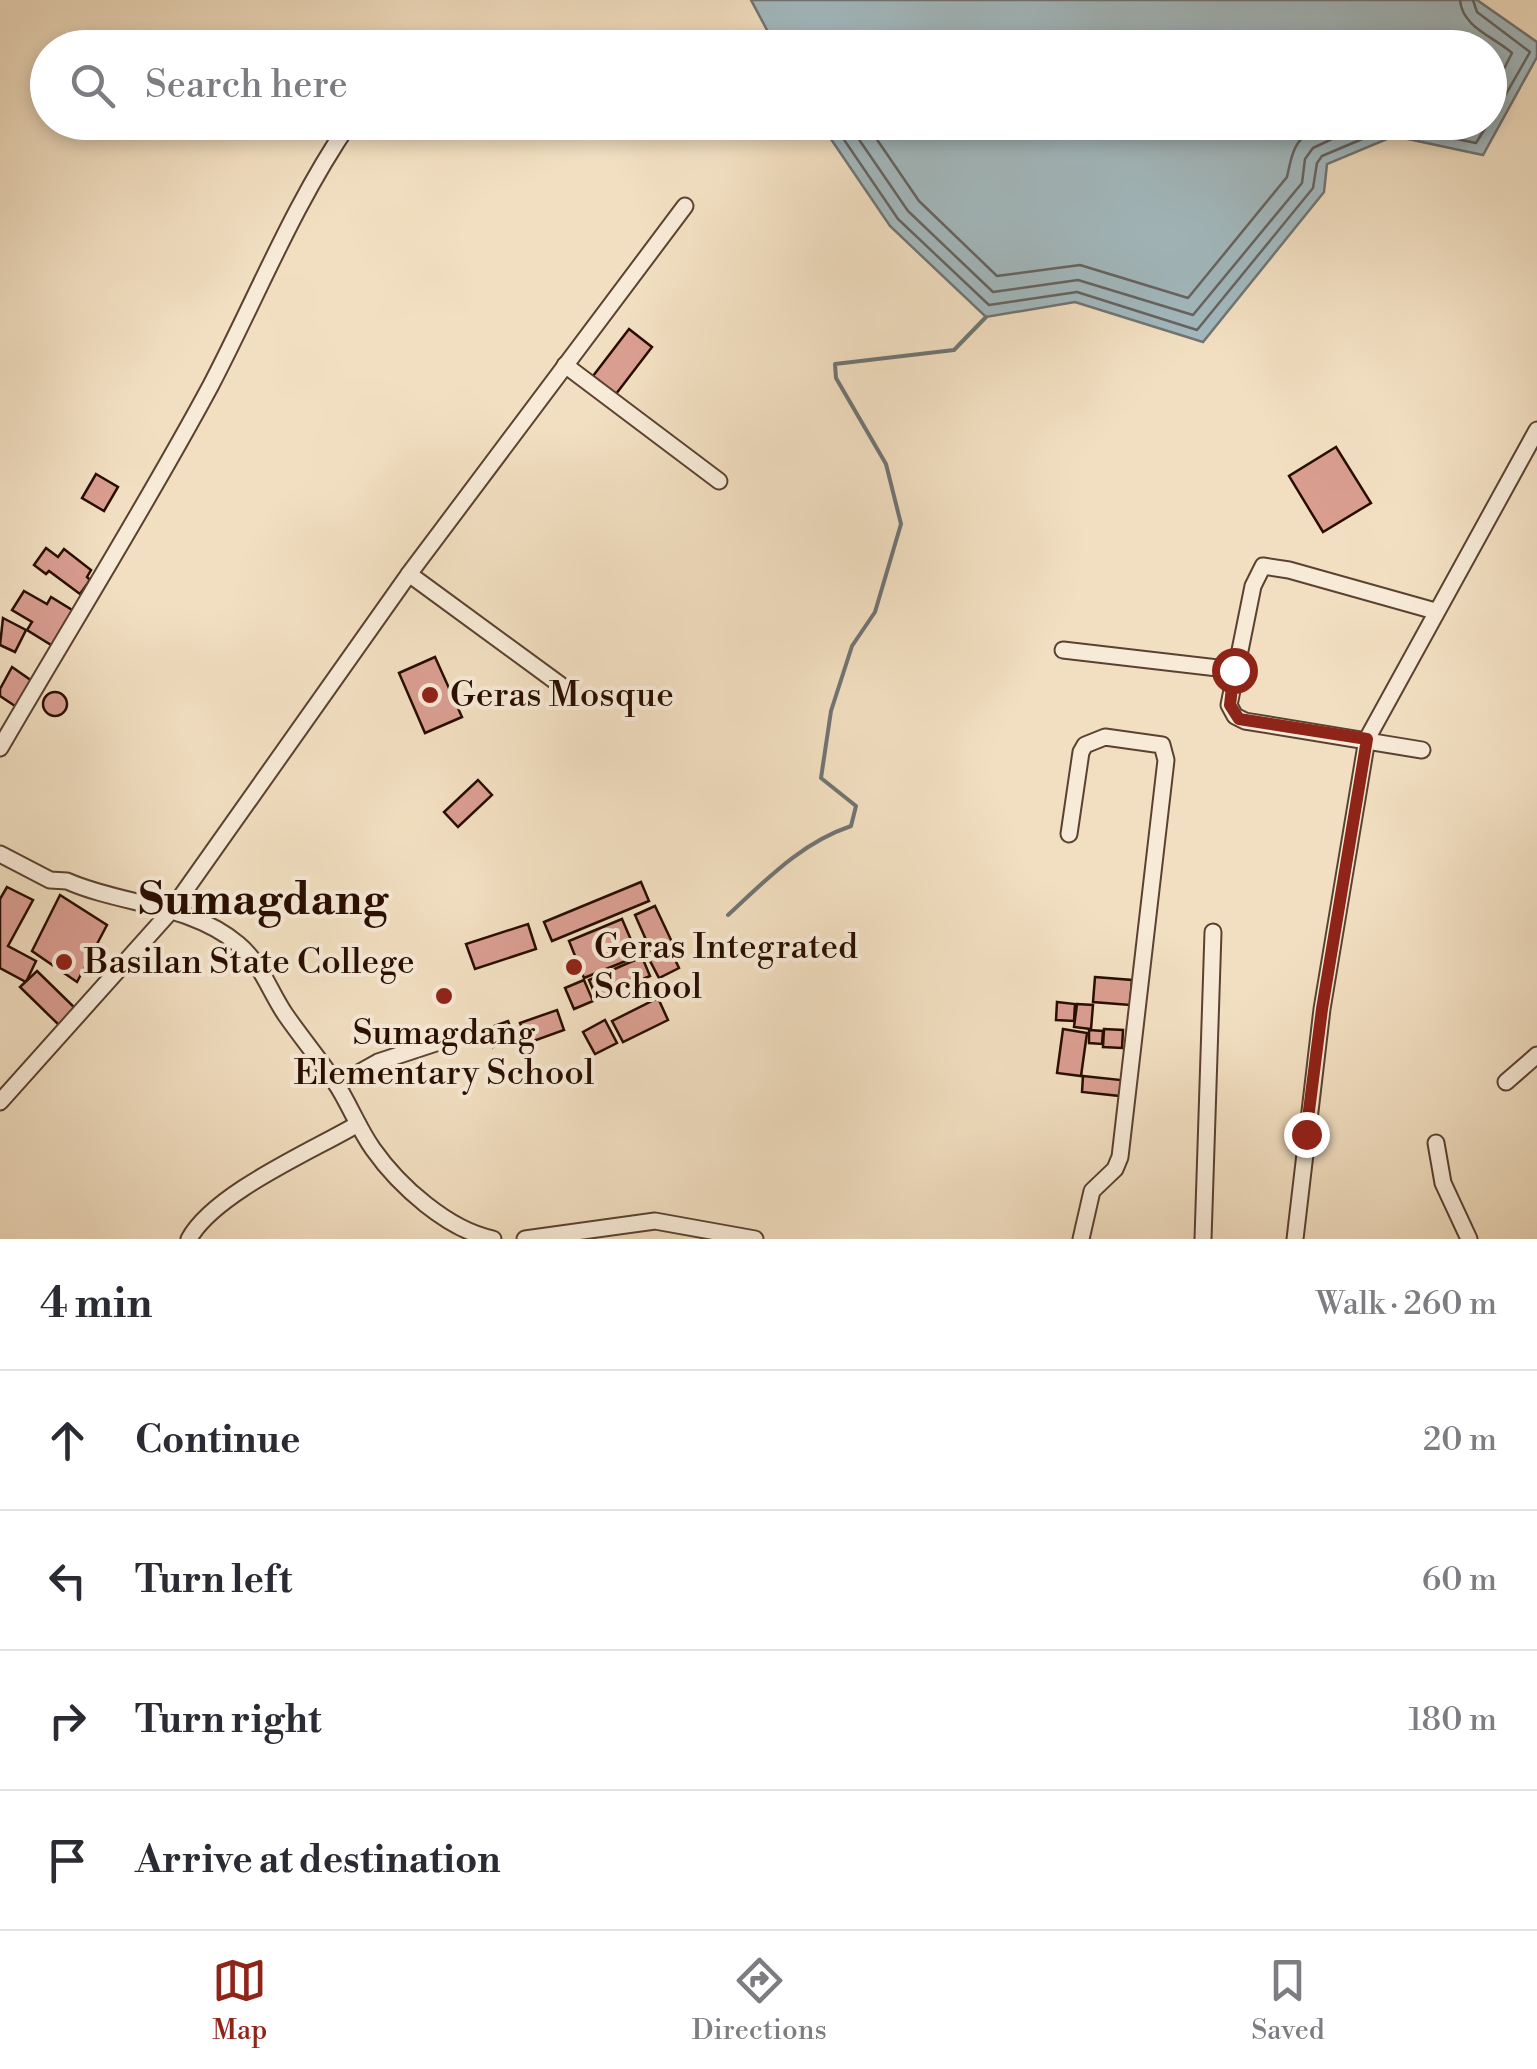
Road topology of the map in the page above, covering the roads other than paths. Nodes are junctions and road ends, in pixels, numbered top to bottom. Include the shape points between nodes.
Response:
1 (338, 140) edge
2 (685, 206) dead end
3 (565, 364) junction
4 (1537, 430) edge
5 (720, 481) dead end
6 (410, 574) junction
7 (1435, 611) junction
8 (1063, 650) dead end
9 (1234, 670) junction
10 (566, 690) dead end
11 (1367, 739) junction
12 (0, 748) edge
13 (1422, 750) dead end
14 (1068, 834) dead end
15 (0, 854) edge
16 (170, 912) junction
17 (1213, 932) dead end
18 (448, 1039) dead end
19 (1537, 1054) edge
20 (1506, 1082) dead end
21 (337, 1085) junction
22 (0, 1102) edge
23 (358, 1124) junction
24 (1436, 1143) dead end
25 (189, 1239) edge
26 (493, 1239) edge
27 (524, 1239) edge
28 (754, 1239) edge
29 (1081, 1239) edge
30 (1203, 1239) edge
31 (1295, 1239) edge
32 (1469, 1239) edge

1 - 12 street via 279,242 211,384
2 - 3 street
3 - 5 street
3 - 6 street
4 - 7 street
6 - 10 street
6 - 16 street
7 - 9 street via 1263,566
7 - 11 street
8 - 9 street
9 - 11 street via 1230,705 1239,719
11 - 13 street
11 - 31 street via 1322,1009
14 - 29 street via 1085,745 1105,738 1162,745 1166,760 1120,1157 1092,1191
15 - 16 street via 50,880
16 - 21 street via 240,945
16 - 22 street
17 - 30 street
18 - 21 street via 378,1062
19 - 20 street
21 - 23 street
23 - 25 street via 234,1195
23 - 26 street via 388,1169 428,1205
24 - 32 street via 1443,1183
27 - 28 street via 655,1221

